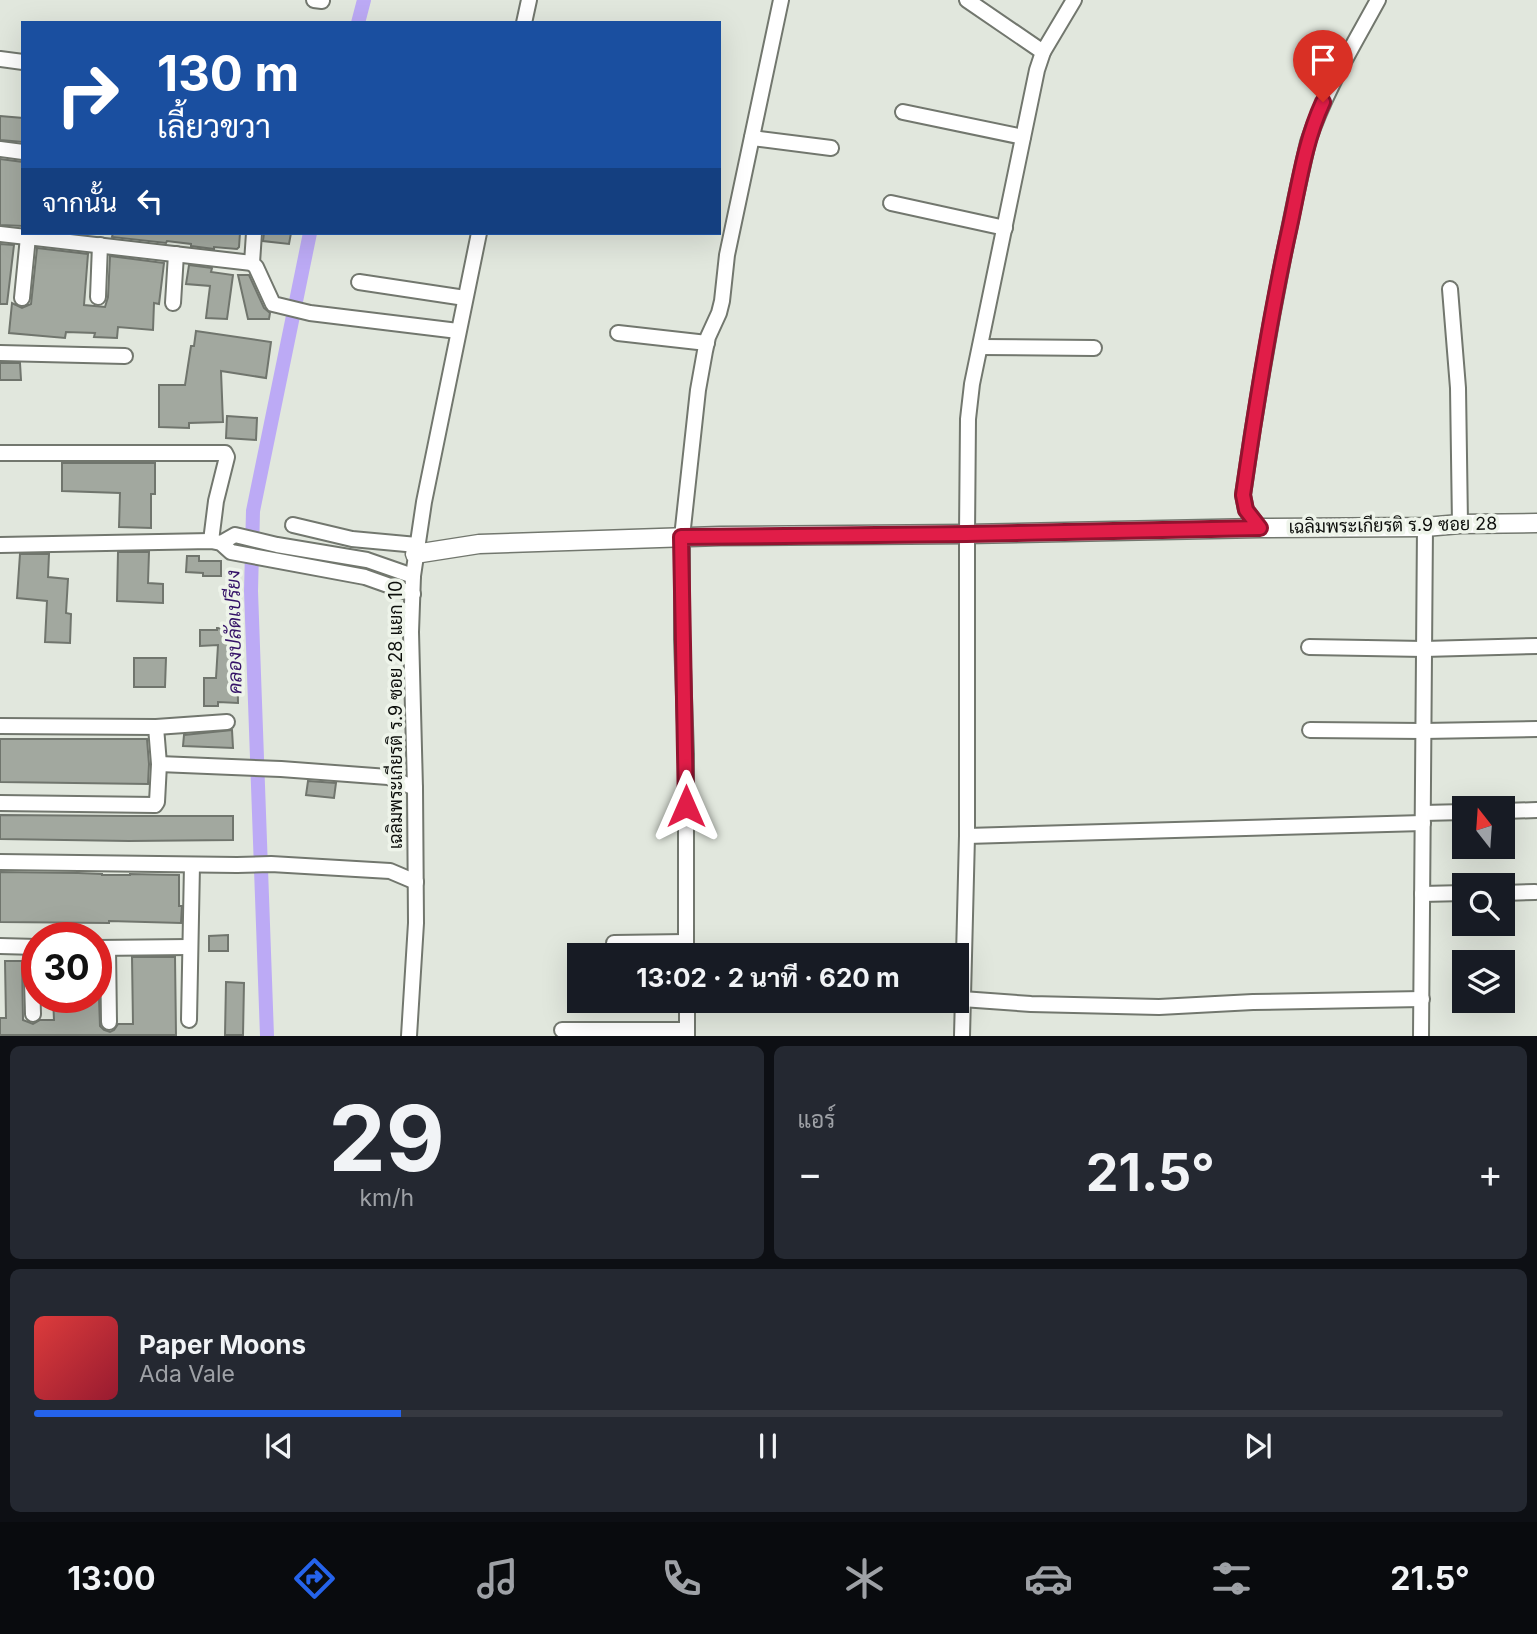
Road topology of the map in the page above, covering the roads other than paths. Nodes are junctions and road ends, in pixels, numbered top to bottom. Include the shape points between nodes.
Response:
1 (529, 0) edge
2 (781, 0) edge
3 (967, 0) edge
4 (1074, 0) edge
5 (1378, 0) edge
6 (524, 21) edge
7 (1043, 52) junction
8 (0, 60) edge
9 (21, 62) edge
10 (903, 112) dead end
11 (1023, 137) junction
12 (752, 138) junction
13 (831, 148) dead end
14 (0, 149) edge
15 (21, 152) edge
16 (891, 203) dead end
17 (1005, 228) junction
18 (0, 234) edge
19 (254, 235) edge
20 (479, 235) edge
21 (28, 237) junction
22 (78, 238) edge
23 (100, 246) junction
24 (176, 254) junction
25 (252, 263) junction
26 (359, 282) dead end
27 (1450, 289) dead end
28 (98, 297) dead end
29 (22, 298) dead end
30 (465, 298) junction
31 (173, 303) dead end
32 (458, 331) junction
33 (618, 333) dead end
34 (707, 344) junction
35 (980, 347) junction
36 (1094, 348) dead end
37 (0, 353) edge
38 (125, 355) dead end
39 (0, 453) edge
40 (1537, 523) edge
41 (1460, 524) junction
42 (293, 525) dead end
43 (1425, 527) junction
44 (1260, 528) junction
45 (967, 534) junction
46 (681, 537) junction
47 (0, 545) edge
48 (221, 545) junction
49 (416, 550) junction
50 (277, 552) junction
51 (316, 552) junction
52 (367, 560) junction
53 (315, 568) junction
54 (413, 576) junction
55 (365, 577) junction
56 (412, 594) junction
57 (1537, 646) edge
58 (1309, 647) dead end
59 (1424, 649) junction
60 (227, 722) dead end
61 (0, 726) edge
62 (156, 727) junction
63 (1537, 729) edge
64 (1310, 730) dead end
65 (1423, 732) junction
66 (159, 764) junction
67 (415, 788) junction
68 (0, 803) edge
69 (1537, 810) edge
70 (1516, 811) edge
71 (1452, 814) edge
72 (1423, 818) junction
73 (967, 836) junction
74 (0, 862) edge
75 (192, 865) junction
76 (416, 882) junction
77 (1515, 892) edge
78 (1535, 892) dead end
79 (1452, 893) edge
80 (1422, 894) junction
81 (686, 943) edge
82 (964, 943) edge
83 (0, 946) edge
84 (21, 947) edge
85 (189, 947) junction
86 (112, 948) edge
87 (1422, 999) junction
88 (969, 1000) edge
89 (107, 1013) edge
90 (687, 1013) edge
91 (962, 1013) edge
92 (189, 1020) dead end
93 (108, 1021) dead end
94 (562, 1030) dead end
95 (687, 1033) edge
96 (409, 1035) edge
97 (962, 1035) edge
98 (1421, 1035) edge

1 - 6 street
2 - 12 street
3 - 7 street
4 - 7 street
5 - 44 street via 1330,86 1305,152 1256,397 1243,495 1246,510
7 - 11 street
8 - 9 street
10 - 11 street
11 - 17 street
12 - 13 street
12 - 34 street via 722,301
14 - 15 street
16 - 17 street
17 - 35 street
18 - 21 street
19 - 25 street
20 - 30 street, เฉลิมพระเกียรติ ร.9 ซอย 28 แยก 10
21 - 22 street
21 - 29 street
22 - 23 street
23 - 24 street
23 - 28 street
24 - 25 street
24 - 31 street
25 - 32 street via 272,304
26 - 30 street
27 - 41 street via 1458,388
30 - 32 street, เฉลิมพระเกียรติ ร.9 ซอย 28 แยก 10
32 - 49 street, เฉลิมพระเกียรติ ร.9 ซอย 28 แยก 10
33 - 34 street
34 - 46 street
35 - 36 street
35 - 45 street via 968,419
37 - 38 street
39 - 48 street via 225,453 216,501
40 - 41 street, เฉลิมพระเกียรติ ร.9 ซอย 28
41 - 43 street, เฉลิมพระเกียรติ ร.9 ซอย 28
42 - 49 street
43 - 44 street, เฉลิมพระเกียรติ ร.9 ซอย 28
43 - 59 street
44 - 45 street, เฉลิมพระเกียรติ ร.9 ซอย 28
45 - 46 street, เฉลิมพระเกียรติ ร.9 ซอย 28
45 - 73 street
46 - 49 street, เฉลิมพระเกียรติ ร.9 ซอย 28
46 - 81 street
47 - 48 street
48 - 50 street
48 - 50 street via 235,535
49 - 54 street, เฉลิมพระเกียรติ ร.9 ซอย 28 แยก 10
50 - 51 street
50 - 53 street
51 - 52 street
51 - 53 street
52 - 54 street
52 - 55 street
53 - 55 street
54 - 56 street, เฉลิมพระเกียรติ ร.9 ซอย 28 แยก 10
55 - 56 street
56 - 67 street, เฉลิมพระเกียรติ ร.9 ซอย 28 แยก 10
57 - 59 street
58 - 59 street
59 - 65 street
60 - 62 street
61 - 62 street
62 - 66 street
63 - 65 street
64 - 65 street
65 - 72 street
66 - 67 street via 388,777
66 - 68 street via 155,805
67 - 76 street, เฉลิมพระเกียรติ ร.9 ซอย 28 แยก 10
69 - 70 street
71 - 72 street
72 - 73 street
72 - 80 street
73 - 82 street
74 - 75 street
75 - 76 street via 390,871
75 - 85 street
76 - 96 street, เฉลิมพระเกียรติ ร.9 ซอย 28 แยก 10
77 - 78 street
79 - 80 street
80 - 87 street
83 - 84 street
85 - 86 street
85 - 92 street
87 - 88 street via 1159,1007
87 - 98 street
89 - 93 street
90 - 95 street
91 - 97 street
94 - 95 street

